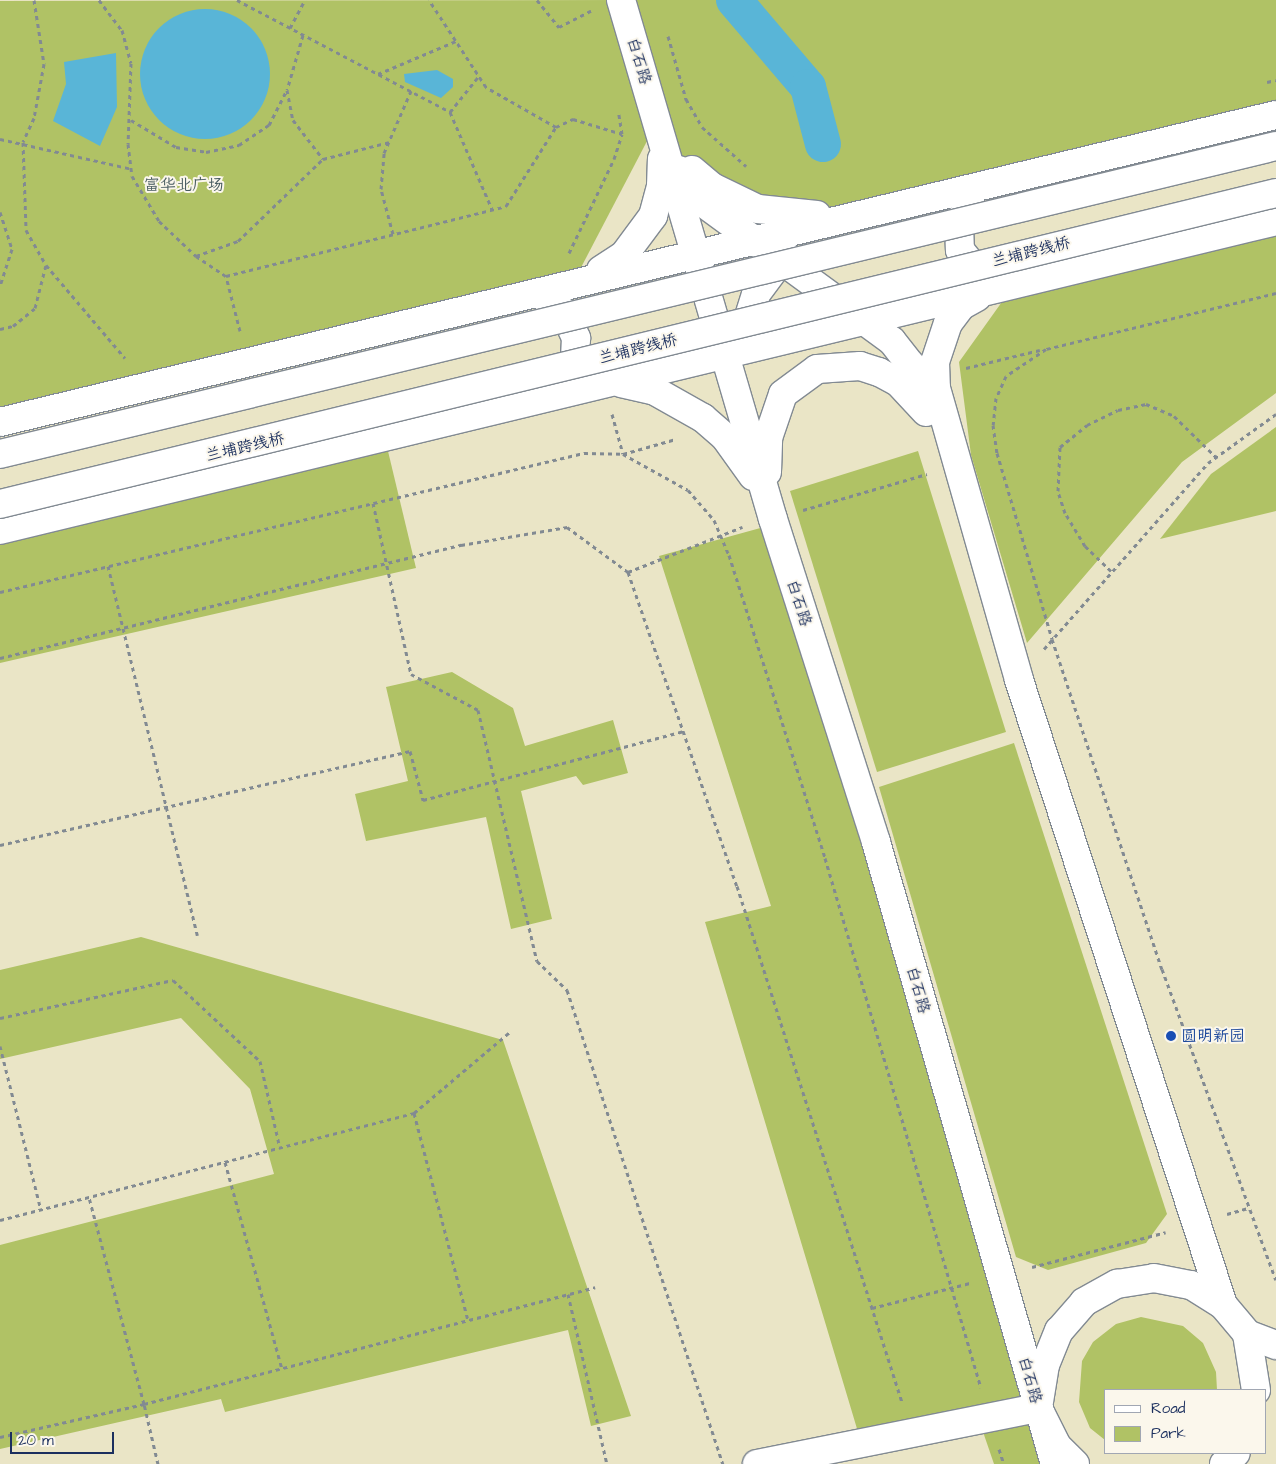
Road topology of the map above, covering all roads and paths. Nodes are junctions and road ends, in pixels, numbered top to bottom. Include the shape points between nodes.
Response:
1 (34, 0) edge
2 (99, 0) edge
3 (237, 0) edge
4 (305, 0) edge
5 (429, 0) edge
6 (537, 0) edge
7 (610, 3) edge
8 (591, 5) dead end
9 (593, 10) junction
10 (595, 19) dead end
11 (665, 27) dead end
12 (290, 28) junction
13 (302, 35) junction
14 (456, 41) junction
15 (378, 74) junction
16 (478, 77) junction
17 (288, 90) junction
18 (411, 92) junction
19 (618, 108) dead end
20 (450, 112) junction
21 (1276, 115) edge
22 (131, 120) junction
23 (658, 122) junction
24 (556, 127) junction
25 (622, 134) junction
26 (0, 139) edge
27 (23, 142) junction
28 (389, 142) junction
29 (1276, 146) edge
30 (322, 159) junction
31 (132, 169) junction
32 (751, 169) dead end
33 (992, 183) junction
34 (1276, 193) edge
35 (702, 202) junction
36 (492, 209) junction
37 (878, 210) junction
38 (0, 212) edge
39 (840, 219) junction
40 (1276, 221) edge
41 (392, 234) junction
42 (750, 240) junction
43 (568, 251) dead end
44 (705, 251) junction
45 (196, 256) junction
46 (780, 260) junction
47 (46, 265) junction
48 (226, 276) junction
49 (577, 281) junction
50 (1017, 284) junction
51 (0, 286) edge
52 (987, 291) junction
53 (1276, 294) edge
54 (515, 296) junction
55 (714, 296) junction
56 (748, 313) junction
57 (868, 320) junction
58 (0, 329) edge
59 (240, 331) dead end
60 (819, 332) junction
61 (733, 354) junction
62 (125, 359) dead end
63 (617, 382) junction
64 (541, 400) junction
65 (1276, 414) edge
66 (0, 422) edge
67 (997, 453) junction
68 (0, 454) edge
69 (1216, 457) junction
70 (955, 466) junction
71 (0, 504) edge
72 (373, 504) junction
73 (773, 519) junction
74 (0, 530) edge
75 (720, 532) junction
76 (386, 563) junction
77 (108, 566) junction
78 (1111, 571) junction
79 (628, 572) junction
80 (0, 592) edge
81 (123, 627) junction
82 (1052, 639) junction
83 (0, 658) edge
84 (1019, 680) junction
85 (684, 731) junction
86 (495, 781) junction
87 (167, 806) junction
88 (0, 845) edge
89 (197, 935) dead end
90 (0, 1018) edge
91 (510, 1032) dead end
92 (0, 1046) edge
93 (414, 1113) junction
94 (280, 1148) junction
95 (226, 1162) junction
96 (89, 1197) junction
97 (1248, 1208) junction
98 (40, 1210) junction
99 (0, 1220) edge
100 (1195, 1224) junction
101 (1000, 1275) junction
102 (1276, 1280) edge
103 (595, 1287) dead end
104 (951, 1287) junction
105 (568, 1294) junction
106 (1223, 1305) junction
107 (872, 1308) junction
108 (468, 1320) junction
109 (1247, 1334) junction
110 (1276, 1345) edge
111 (282, 1368) junction
112 (1256, 1389) edge
113 (144, 1404) junction
114 (1038, 1408) junction
115 (989, 1417) junction
116 (912, 1433) junction
117 (0, 1437) edge
118 (1235, 1454) edge
119 (158, 1464) edge
120 (607, 1464) edge
121 (723, 1464) edge
122 (758, 1464) edge
123 (1004, 1464) edge
124 (1055, 1464) edge
125 (1074, 1464) edge
126 (1224, 1464) edge

1 - 27 path via 44,64 34,118
2 - 22 path via 122,30 132,63
3 - 12 path
4 - 12 path
5 - 14 path
6 - 9 path via 559,27
7 - 9 path
7 - 23 main road, 白石路
8 - 9 path
9 - 10 path
11 - 32 path via 686,98 702,127
12 - 13 path
13 - 15 path
13 - 17 path
14 - 15 path
14 - 16 path
15 - 18 path
16 - 20 path
16 - 24 path via 486,87
17 - 22 path via 269,125 239,145 206,152 176,147
17 - 30 path via 293,120
18 - 20 path
18 - 28 path
19 - 25 path
20 - 36 path
21 - 33 main road
22 - 31 path
23 - 35 main road via 686,182
23 - 37 main road via 698,177 758,209 812,215
23 - 44 main road
23 - 49 main road via 661,186 653,216 624,255
24 - 25 path via 573,119
24 - 36 path via 506,206
25 - 43 path via 614,159
26 - 27 path
27 - 31 path
27 - 47 path via 26,230
28 - 30 path
28 - 41 path via 381,189
29 - 68 main road, bridge
30 - 45 path via 238,241
31 - 45 path via 159,221
33 - 37 main road
33 - 50 main road via 975,194 964,210 959,224 960,250 985,276
34 - 71 main road, 兰埔跨线桥, bridge
35 - 42 main road
35 - 44 main road
36 - 41 path
37 - 39 main road
38 - 51 path via 12,249
39 - 42 main road
39 - 46 main road via 815,231
40 - 50 main road
41 - 48 path
42 - 44 main road
42 - 46 main road
44 - 49 main road
44 - 55 main road
45 - 48 path
46 - 56 main road
46 - 57 main road
47 - 58 path via 35,308 13,326
47 - 62 path
48 - 59 path
49 - 54 main road
50 - 52 main road
52 - 57 main road
52 - 70 main road via 961,306 948,323 935,362 936,388
53 - 67 path via 1046,349 1024,360 1006,376 996,398
54 - 64 main road via 556,306 574,328 577,348 571,370 556,392
54 - 66 main road
55 - 56 main road
55 - 61 main road
55 - 63 main road via 697,333 676,352
56 - 60 main road via 788,332
56 - 61 main road
57 - 60 main road
57 - 70 main road via 911,365
60 - 61 main road
61 - 63 main road
61 - 73 main road via 742,414
63 - 64 main road
63 - 73 main road via 683,404 725,437 744,461
64 - 74 main road
65 - 69 path
67 - 70 path
67 - 82 path
69 - 78 path
69 - 78 path via 1174,416 1146,404 1118,410 1087,425 1060,447 1058,491 1066,513 1085,546
70 - 73 path
70 - 73 main road via 928,414 898,382 860,366 817,369 783,394 774,416 766,460
70 - 84 main road
72 - 75 path via 584,453 623,454 688,490
72 - 76 path
72 - 77 path
73 - 75 path
73 - 101 main road, 白石路 via 876,842
75 - 79 path
75 - 104 path via 825,858
76 - 79 path via 460,545 567,527
76 - 81 path
76 - 86 path via 411,674 478,710
77 - 80 path
77 - 81 path
78 - 82 path
79 - 85 path
81 - 83 path
81 - 87 path
82 - 84 path
82 - 97 path via 1162,970
84 - 100 main road
85 - 86 path
85 - 107 path
86 - 87 path via 423,800 410,751
86 - 121 path via 537,961 567,990
87 - 88 path
87 - 89 path
90 - 94 path via 172,980 260,1060
91 - 93 path
92 - 98 path
93 - 94 path
93 - 108 path
94 - 95 path
95 - 96 path
95 - 111 path
96 - 98 path
96 - 113 path
97 - 100 path
97 - 102 path
98 - 99 path
100 - 101 path
100 - 106 main road
101 - 104 path
101 - 114 main road, 白石路
103 - 105 path
104 - 107 path
104 - 115 path
105 - 108 path
105 - 120 path
106 - 109 main road
106 - 114 main road via 1191,1286 1154,1278 1117,1284 1084,1302 1059,1330 1046,1365
107 - 116 path
108 - 111 path
109 - 110 main road
109 - 112 main road
111 - 113 path
113 - 117 path
113 - 119 path
114 - 115 main road
114 - 124 main road, 白石路
114 - 125 main road via 1057,1446
115 - 116 main road
115 - 123 path
116 - 122 main road
118 - 126 main road

